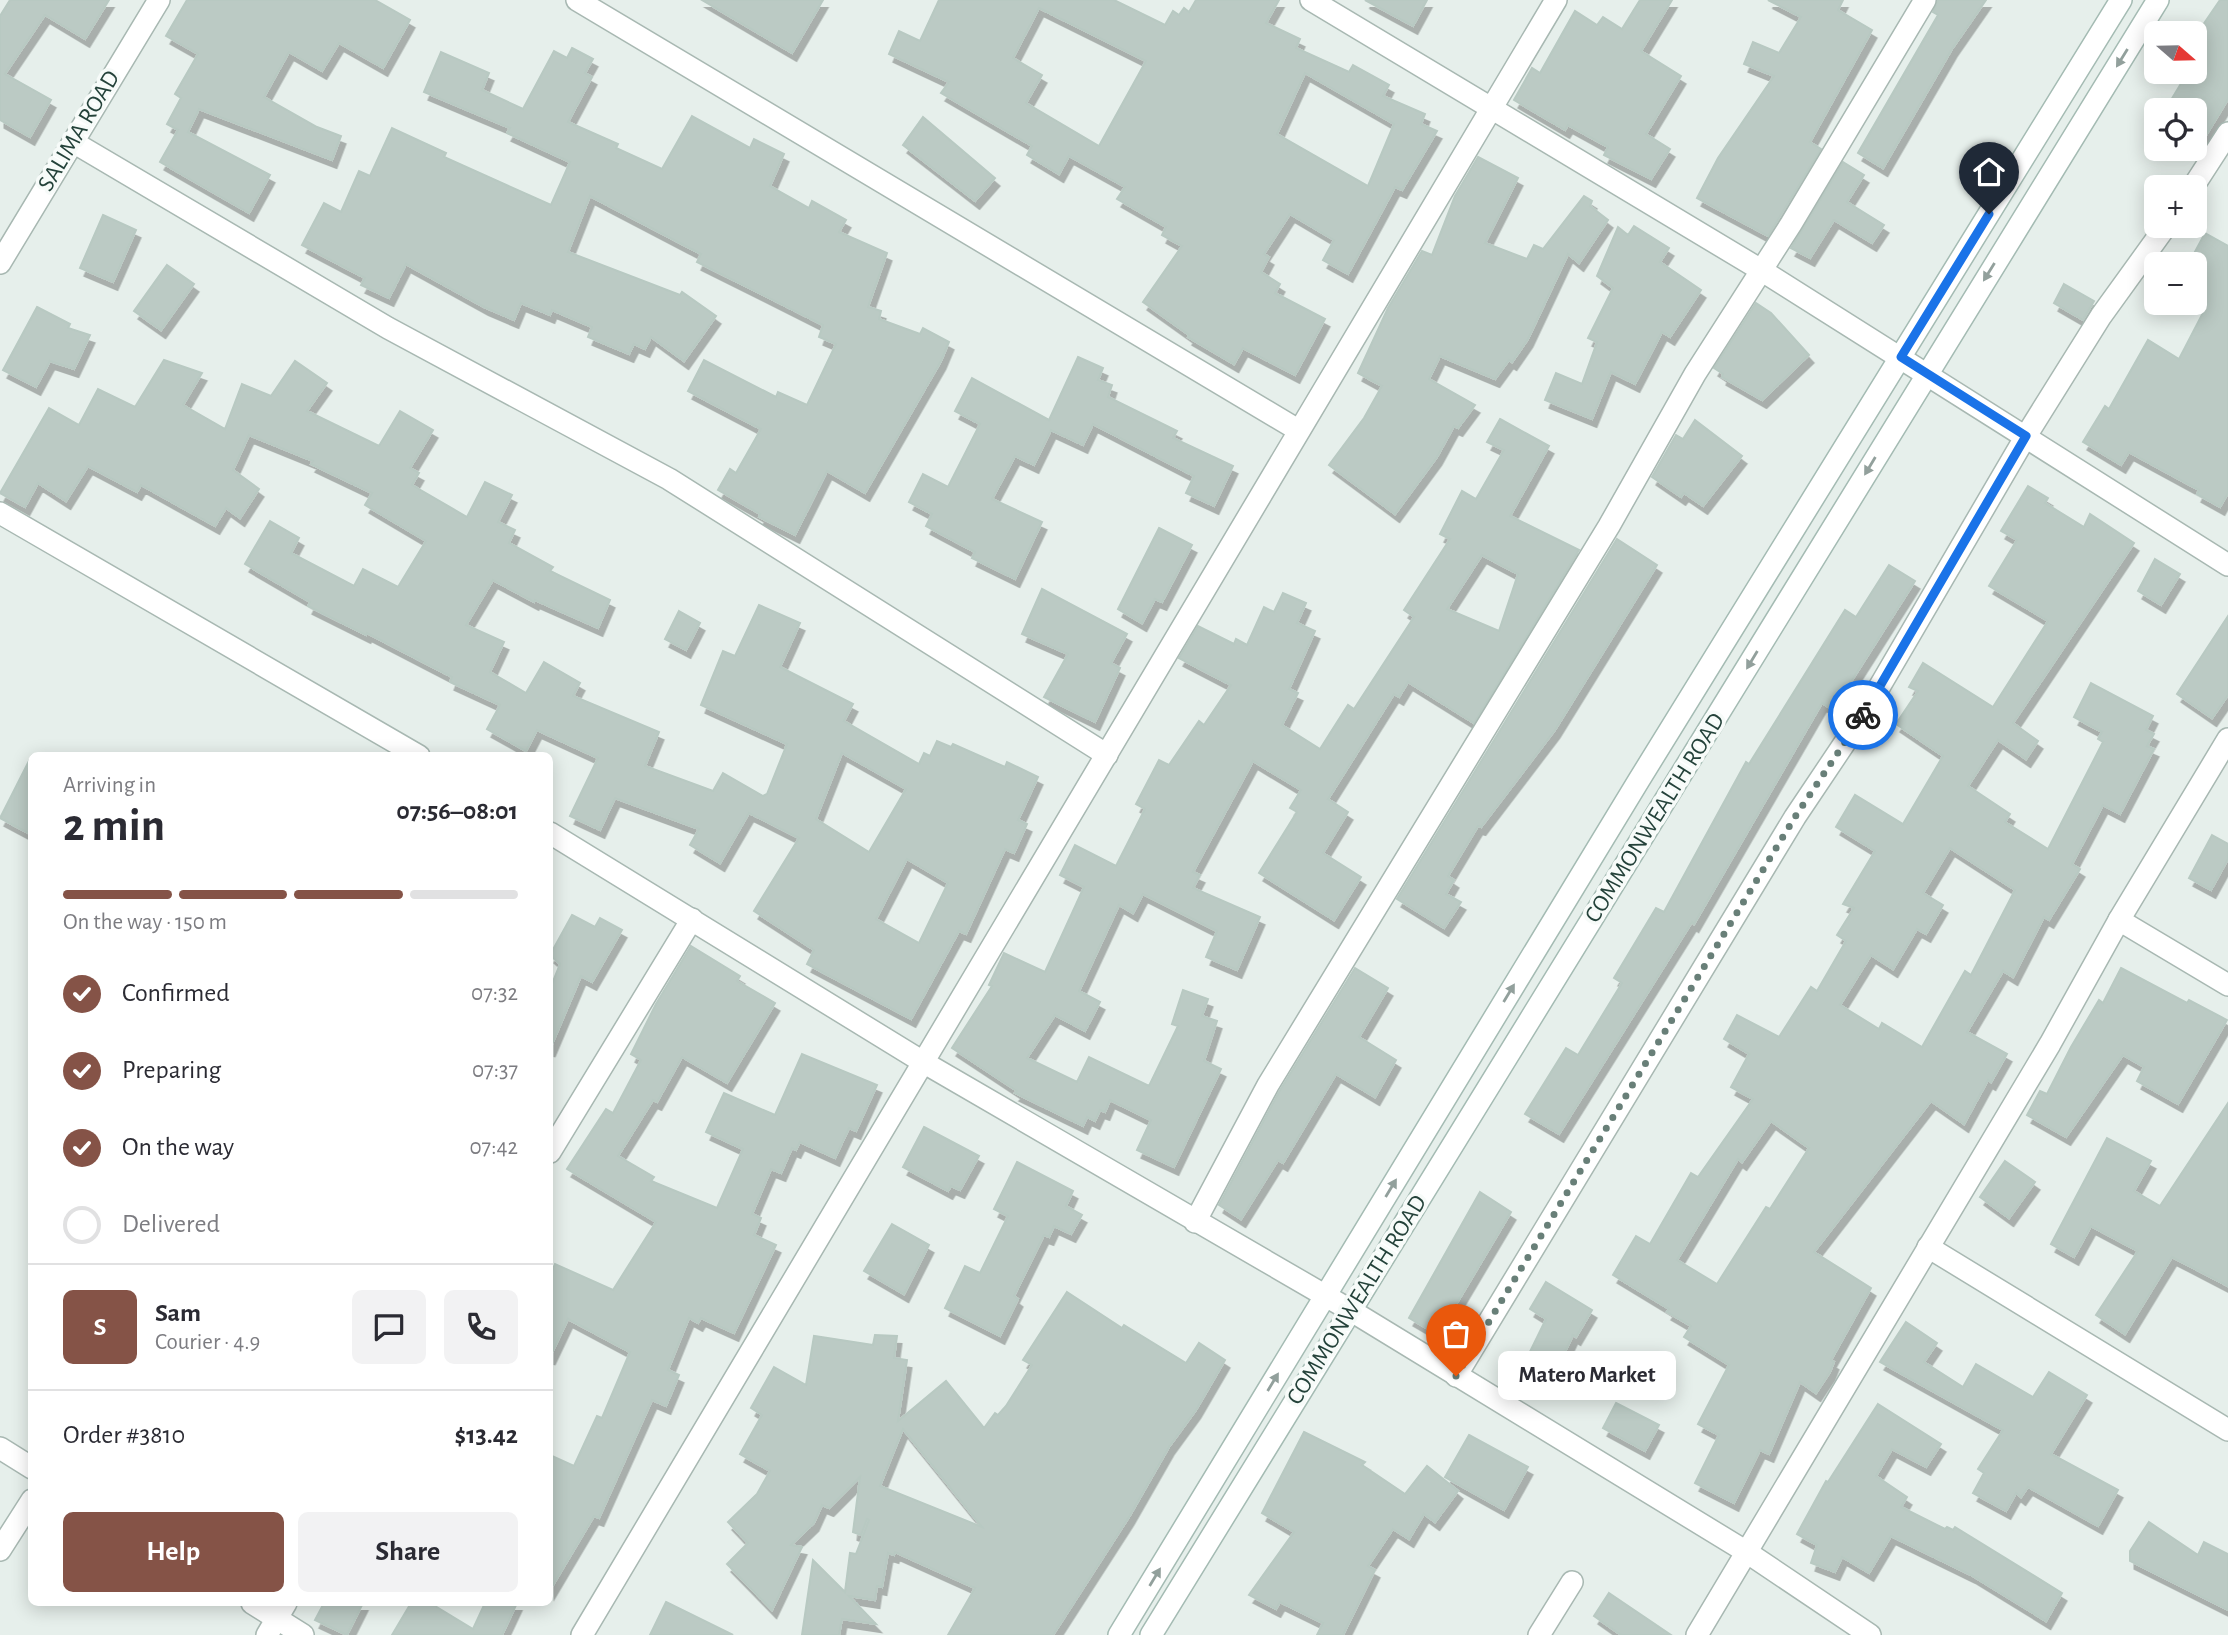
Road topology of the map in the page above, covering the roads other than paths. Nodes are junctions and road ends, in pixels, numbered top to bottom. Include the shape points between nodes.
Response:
1 (159, 0) edge
2 (577, 0) edge
3 (1311, 0) edge
4 (1556, 0) edge
5 (1925, 0) edge
6 (2121, 0) edge
7 (2158, 0) edge
8 (1490, 107) junction
9 (2228, 133) edge
10 (73, 142) junction
11 (2201, 175) edge
12 (2157, 238) edge
13 (0, 263) edge
14 (1761, 270) junction
15 (1901, 357) junction
16 (1926, 373) junction
17 (1298, 430) junction
18 (2026, 436) junction
19 (0, 513) edge
20 (2228, 565) edge
21 (2228, 738) edge
22 (412, 752) edge
23 (1107, 755) junction
24 (553, 835) edge
25 (692, 919) junction
26 (2119, 920) junction
27 (2228, 985) edge
28 (923, 1062) junction
29 (553, 1147) edge
30 (1195, 1222) junction
31 (1927, 1247) junction
32 (1326, 1296) junction
33 (1350, 1310) junction
34 (1456, 1376) junction
35 (2228, 1430) edge
36 (0, 1448) edge
37 (28, 1466) edge
38 (28, 1506) edge
39 (0, 1550) edge
40 (1745, 1552) junction
41 (1572, 1582) dead end
42 (257, 1606) edge
43 (277, 1619) edge
44 (303, 1635) edge
45 (582, 1635) edge
46 (1119, 1635) edge
47 (1151, 1635) edge
48 (1539, 1635) edge
49 (1697, 1635) edge
50 (1870, 1635) edge

1 - 10 street, SALIMA ROAD
2 - 17 street
3 - 8 street
4 - 8 street
5 - 14 street
6 - 15 street, COMMONWEALTH ROAD
7 -> 16 street, COMMONWEALTH ROAD
8 - 14 street
8 - 17 street
9 - 11 street
10 - 13 street, SALIMA ROAD
10 - 23 street via 388,328 669,479
12 - 18 street
14 - 15 street
14 - 30 street via 1268,1085
15 - 16 street
32 -> 15 street, COMMONWEALTH ROAD
16 - 18 street
16 -> 33 street, COMMONWEALTH ROAD
17 - 23 street
18 - 20 street
18 - 34 street via 1860,720 1795,817
19 - 22 street
21 - 26 street
23 - 28 street
24 - 25 street
25 - 28 street
25 - 29 street
26 - 27 street
26 - 31 street
28 - 30 street
28 - 45 street
30 - 32 street
31 - 35 street
31 - 40 street
32 - 33 street
46 -> 32 street, COMMONWEALTH ROAD
33 - 34 street
33 - 47 street, COMMONWEALTH ROAD
34 - 40 street
36 - 37 street
38 - 39 street
40 - 49 street
40 - 50 street
41 - 48 street
42 - 43 street
43 - 44 street

